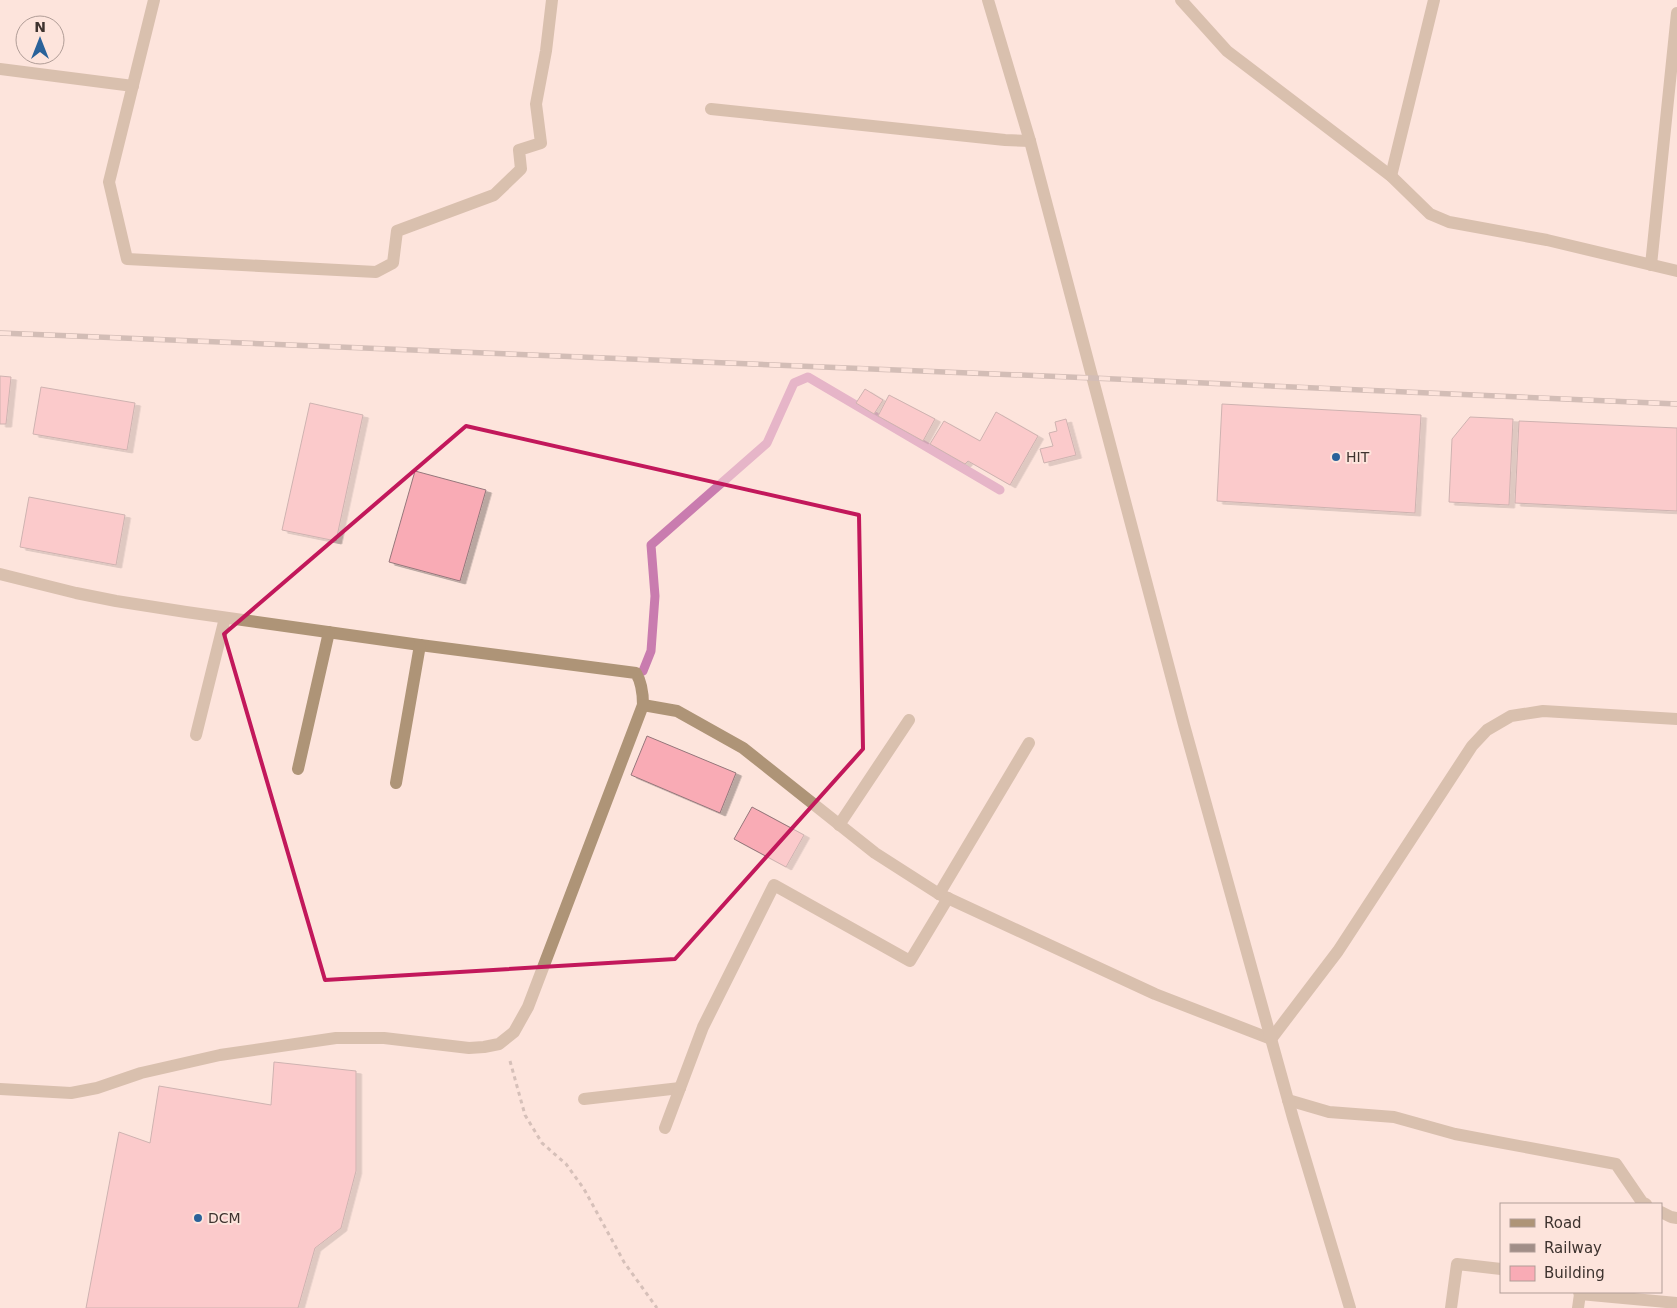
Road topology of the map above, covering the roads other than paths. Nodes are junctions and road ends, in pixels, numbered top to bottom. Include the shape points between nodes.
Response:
1 (154, 0) edge
2 (552, 0) edge
3 (988, 0) edge
4 (1181, 0) edge
5 (1434, 0) edge
6 (1677, 13) edge
7 (0, 69) edge
8 (133, 86) junction
9 (710, 109) dead end
10 (1030, 141) junction
11 (1391, 176) junction
12 (1651, 265) junction
13 (1677, 271) edge
14 (0, 574) edge
15 (225, 618) junction
16 (329, 632) junction
17 (420, 645) junction
18 (643, 705) junction
19 (1677, 719) edge
20 (909, 720) dead end
21 (196, 735) dead end
22 (1029, 743) dead end
23 (298, 769) dead end
24 (396, 783) dead end
25 (839, 825) junction
26 (944, 896) junction
27 (1271, 1039) junction
28 (680, 1088) junction
29 (0, 1089) edge
30 (584, 1098) dead end
31 (1288, 1100) junction
32 (665, 1128) dead end
33 (1644, 1203) edge
34 (1662, 1212) edge
35 (1677, 1218) edge
36 (1500, 1269) edge
37 (1579, 1293) edge
38 (1677, 1302) edge
39 (1350, 1308) edge
40 (1451, 1308) edge
41 (1578, 1308) edge

1 - 8 street
2 - 8 street via 536,104 541,143 519,150 521,169 494,195 396,231 393,263 376,272 127,259 109,182
3 - 10 street
4 - 11 street via 1227,51
5 - 11 street
6 - 12 street
7 - 8 street
9 - 10 street
10 - 27 street via 1181,715
11 - 12 street via 1430,214 1449,222 1547,240
12 - 13 street
14 - 15 street via 116,601
15 - 16 street
15 - 21 street
16 - 17 street
16 - 23 street
17 - 18 street via 636,673 641,681
17 - 24 street
18 - 25 street via 677,712 743,748
18 - 29 street via 528,1007 514,1032 499,1044 469,1048 384,1038 336,1038 220,1055 71,1093
19 - 27 street via 1543,712 1511,716 1487,730 1472,746 1338,951
20 - 25 street
22 - 26 street
25 - 26 street via 875,854
26 - 27 street via 1156,994
26 - 28 street via 910,961 774,885 703,1027
27 - 31 street
28 - 30 street
28 - 32 street
31 - 33 street via 1329,1112 1394,1117 1455,1134 1616,1164
31 - 39 street
34 - 35 street
36 - 40 street via 1457,1264
37 - 38 street
37 - 41 street

